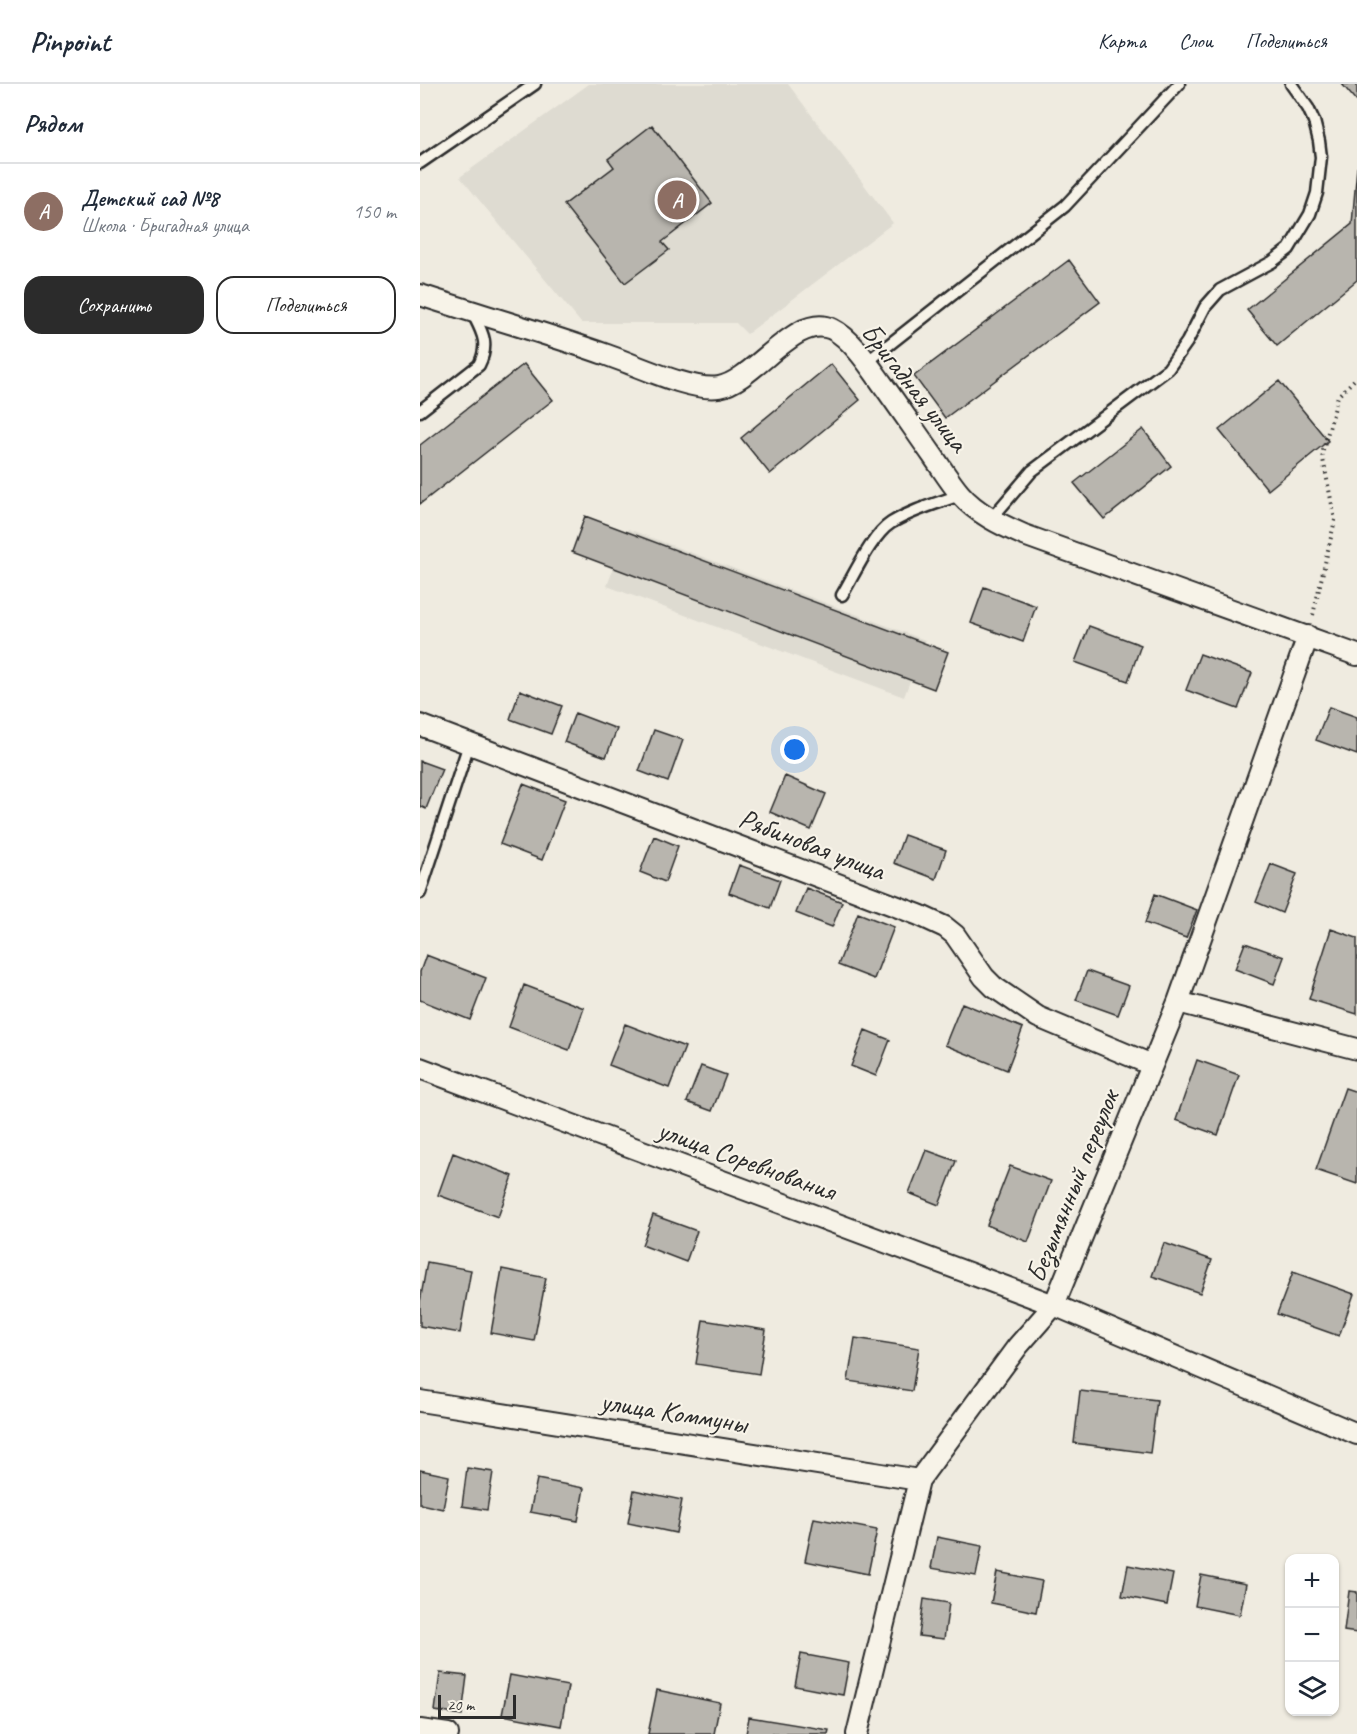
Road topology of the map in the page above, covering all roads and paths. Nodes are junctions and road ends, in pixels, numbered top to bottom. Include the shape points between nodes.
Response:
1 (535, 84) edge
2 (1179, 84) edge
3 (1291, 84) edge
4 (420, 164) edge
5 (420, 295) edge
6 (472, 312) junction
7 (867, 362) junction
8 (1357, 377) edge
9 (420, 411) edge
10 (960, 495) junction
11 (992, 519) junction
12 (842, 595) dead end
13 (1308, 636) junction
14 (1357, 655) edge
15 (420, 725) edge
16 (468, 744) junction
17 (420, 893) edge
18 (1178, 1002) junction
19 (1357, 1049) edge
20 (1152, 1065) junction
21 (420, 1068) edge
22 (1054, 1305) junction
23 (420, 1401) edge
24 (1357, 1434) edge
25 (919, 1480) junction
26 (420, 1730) edge
27 (448, 1734) edge
28 (857, 1734) edge

1 - 4 lane
2 - 7 lane via 1065,206
3 - 11 lane via 1314,121 1321,157 1310,214 1289,249 1220,290 1205,307 1168,369 1032,471
5 - 6 street, Бригадная улица
6 - 7 street, Бригадная улица via 700,388 736,381 790,338 811,327 831,328
6 - 9 lane via 484,338 485,354 479,365
7 - 10 street, Бригадная улица
8 - 13 path via 1338,396 1322,454 1335,520
10 - 11 street, Бригадная улица
10 - 12 lane via 890,524 867,550
11 - 13 street, Бригадная улица via 1024,535
13 - 14 street, Бригадная улица
13 - 18 street, Безымянный переулок
15 - 16 street, Рябиновая улица
16 - 17 lane
16 - 20 street, Рябиновая улица via 945,927 984,977 1038,1017
18 - 19 street
18 - 20 street, Безымянный переулок
20 - 22 street, Безымянный переулок
21 - 22 street, улица Соревнования
22 - 24 street, улица Соревнования
22 - 25 street, Безымянный переулок via 1018,1346
23 - 25 street, улица Коммуны
25 - 28 street, Безымянный переулок
26 - 27 street

